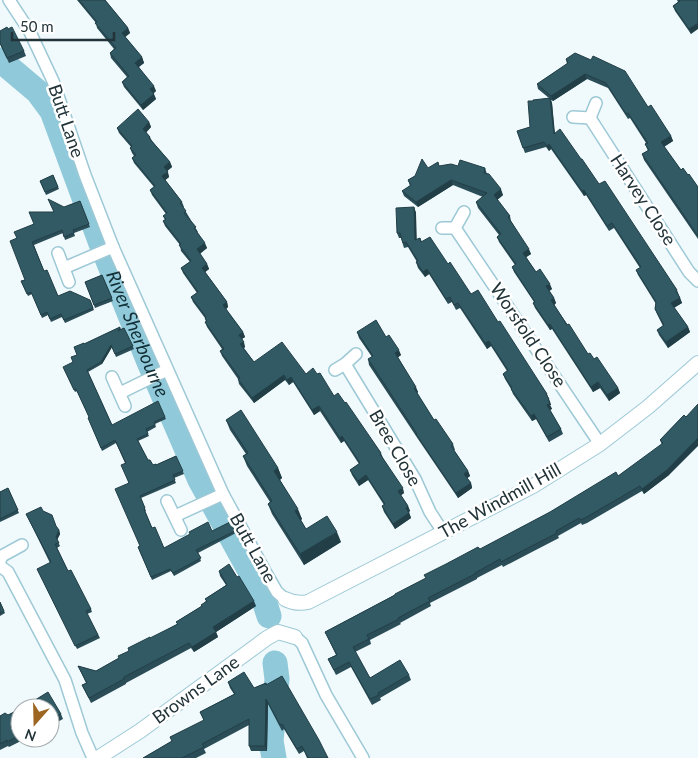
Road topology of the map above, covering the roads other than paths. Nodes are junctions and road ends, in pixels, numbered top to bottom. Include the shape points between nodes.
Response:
1 (8, 0) edge
2 (596, 103) dead end
3 (573, 118) dead end
4 (590, 118) junction
5 (464, 212) dead end
6 (442, 228) dead end
7 (455, 228) junction
8 (106, 250) junction
9 (58, 253) dead end
10 (64, 268) junction
11 (698, 281) edge
12 (69, 282) dead end
13 (356, 354) dead end
14 (698, 363) edge
15 (158, 375) junction
16 (112, 377) dead end
17 (120, 393) junction
18 (125, 406) dead end
19 (600, 444) junction
20 (220, 496) junction
21 (167, 501) dead end
22 (175, 516) junction
23 (181, 530) dead end
24 (443, 532) junction
25 (22, 545) dead end
26 (0, 561) edge
27 (0, 566) edge
28 (285, 599) joint
29 (295, 637) joint
30 (93, 758) edge
31 (98, 758) edge
32 (363, 758) edge

1 - 8 street, Butt Lane via 30,32 53,81
2 - 4 street
3 - 4 street
4 - 11 street, Harvey Close via 689,272
5 - 7 street
6 - 7 street
7 - 19 street, Worsfold Close
8 - 10 street
8 - 15 street, Butt Lane
9 - 10 street
10 - 12 street
13 - 24 street, Bree Close via 340,367 415,480
14 - 19 street, The Windmill Hill
15 - 17 street
15 - 20 street, Butt Lane
16 - 17 street
17 - 18 street
19 - 24 street, The Windmill Hill via 533,486
20 - 22 street, Butt Lane
20 - 28 street, Butt Lane via 277,592
21 - 22 street
22 - 23 street
24 - 28 street, The Windmill Hill via 308,602 300,604
25 - 26 street via 2,556
27 - 30 street via 8,572 65,680
29 - 31 street, Browns Lane via 278,632
29 - 32 street via 302,643 326,696

